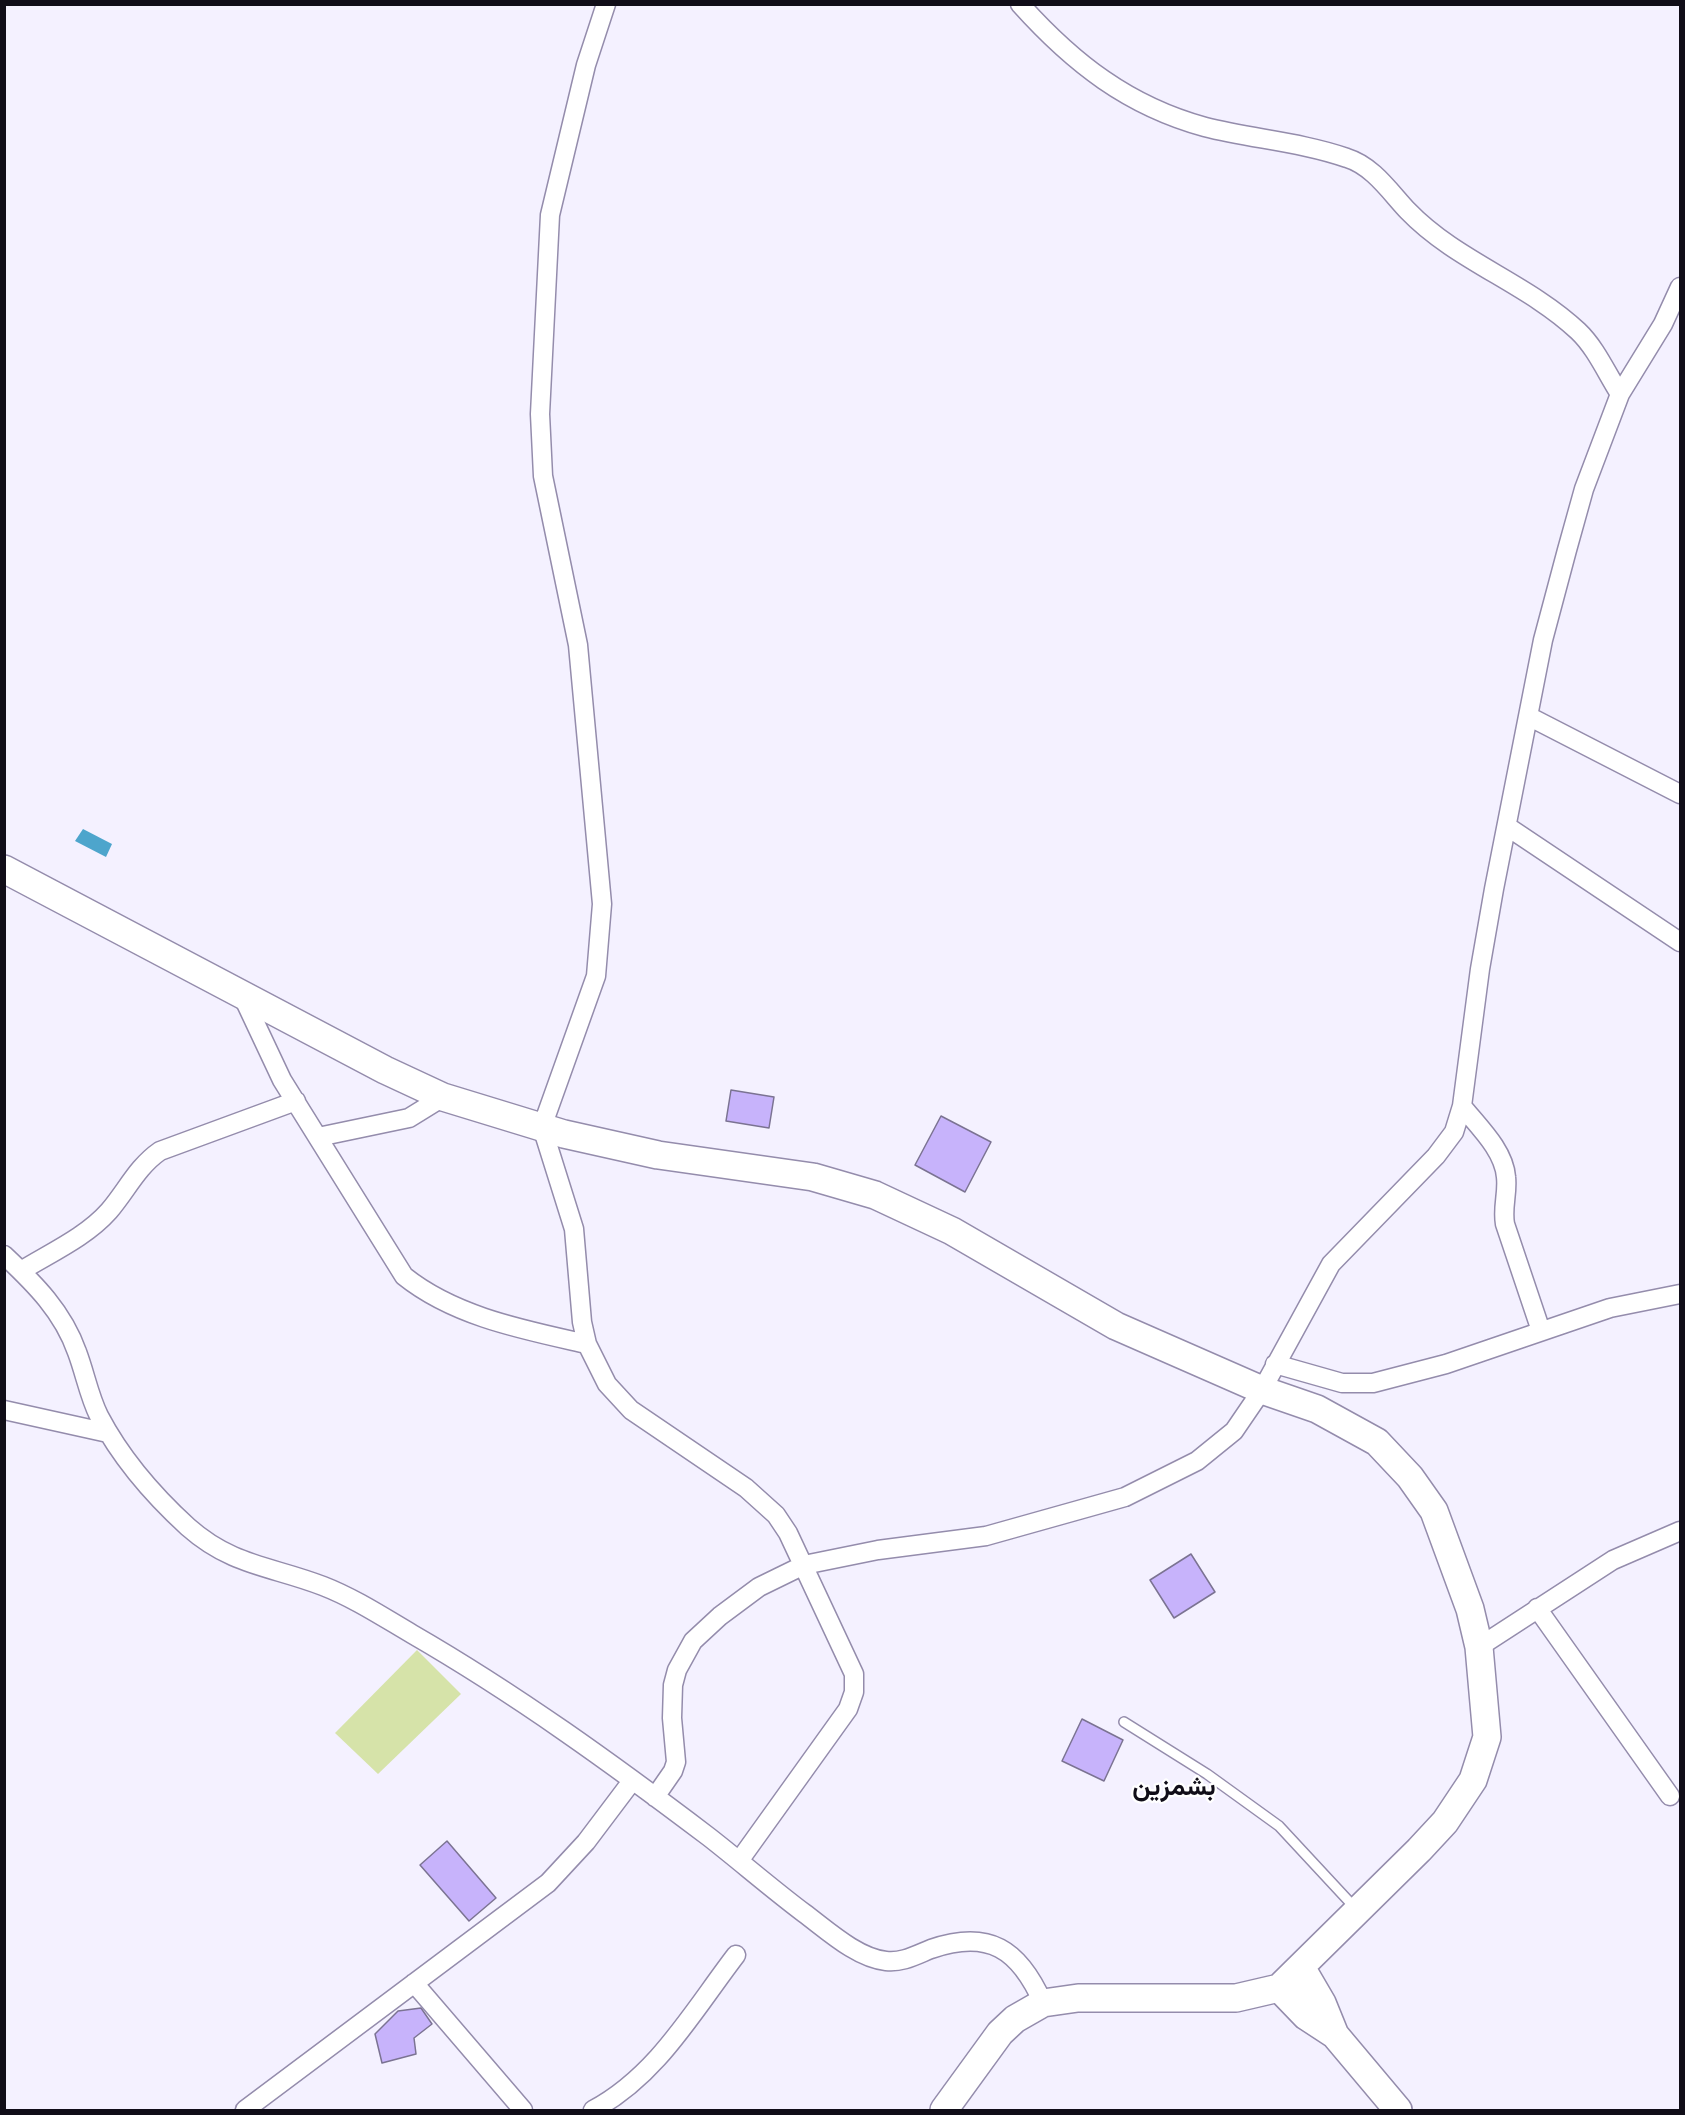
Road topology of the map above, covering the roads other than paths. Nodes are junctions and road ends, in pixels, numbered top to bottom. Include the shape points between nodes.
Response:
1 (606, 4) edge
2 (1020, 4) edge
3 (1680, 287) edge
4 (1620, 394) junction
5 (1530, 717) junction
6 (1680, 794) edge
7 (1508, 827) junction
8 (4, 869) edge
9 (1680, 942) edge
10 (242, 995) junction
11 (443, 1097) junction
12 (296, 1101) junction
13 (1462, 1106) junction
14 (542, 1127) junction
15 (318, 1137) junction
16 (4, 1255) edge
17 (21, 1271) junction
18 (1680, 1294) edge
19 (1541, 1331) junction
20 (587, 1344) junction
21 (1275, 1364) junction
22 (1262, 1390) junction
23 (4, 1410) edge
24 (108, 1432) junction
25 (1680, 1531) edge
26 (804, 1565) junction
27 (1537, 1608) junction
28 (1479, 1647) junction
29 (1124, 1722) dead end
30 (632, 1781) junction
31 (1670, 1796) dead end
32 (655, 1797) junction
33 (739, 1861) junction
34 (1358, 1910) junction
35 (736, 1955) dead end
36 (1301, 1967) junction
37 (414, 1983) junction
38 (1279, 1988) junction
39 (1043, 2003) junction
40 (1335, 2035) junction
41 (245, 2110) edge
42 (523, 2110) edge
43 (593, 2110) edge
44 (944, 2110) edge
45 (1398, 2110) edge

1 - 14 street via 586,64 550,215 540,414 543,476 578,645 602,904 596,976
2 - 4 street via 1081,66 1123,94 1162,113 1205,127 1349,158 1374,174 1410,213 1460,252 1579,332
3 - 4 street via 1663,324
4 - 5 street via 1588,478 1567,550 1543,640
5 - 6 street
5 - 7 street
7 - 9 street
7 - 13 street via 1480,969
8 - 10 main road
10 - 11 main road
10 - 12 street via 270,1058
11 - 14 main road
11 - 15 street via 409,1118
12 - 15 street
12 - 17 street via 160,1151 144,1162 96,1224
13 - 19 street via 1503,1163 1507,1179 1505,1224
13 - 21 street via 1454,1132 1437,1156 1332,1264
14 - 20 street via 574,1229
14 - 22 main road via 658,1155 813,1177 875,1195 952,1231 1116,1326
15 - 20 street via 394,1264 414,1285 496,1321
16 - 17 street
17 - 24 street via 50,1301 70,1333
18 - 19 street via 1610,1308
19 - 21 street via 1446,1365 1373,1383 1342,1383
20 - 26 street via 607,1383 631,1410 726,1473 776,1515
21 - 22 street
22 - 26 street via 1234,1431 1197,1461 1125,1497 986,1536 878,1550
22 - 28 main road via 1317,1409 1377,1442 1410,1477 1434,1511 1470,1610
23 - 24 street
24 - 30 street via 153,1492 212,1545 242,1562 343,1594 386,1618 485,1678
25 - 27 street via 1613,1560
26 - 32 street via 759,1587 732,1606 683,1654 673,1693 676,1762
26 - 33 street via 854,1674 854,1692 848,1709
27 - 28 street
27 - 31 street
28 - 34 main road via 1487,1737 1473,1780 1438,1829
29 - 34 lane via 1207,1774 1279,1826
30 - 32 street
30 - 37 street via 586,1842 548,1883
32 - 33 street
33 - 39 street via 829,1931 870,1956 896,1961 955,1941 988,1943 1018,1963
34 - 36 main road
35 - 43 street via 662,2054 630,2086
36 - 38 main road
36 - 40 main road
37 - 41 street
37 - 42 street
38 - 39 main road via 1236,1998 1078,1998
38 - 40 main road via 1306,2016
39 - 44 main road via 1000,2033
40 - 45 main road

